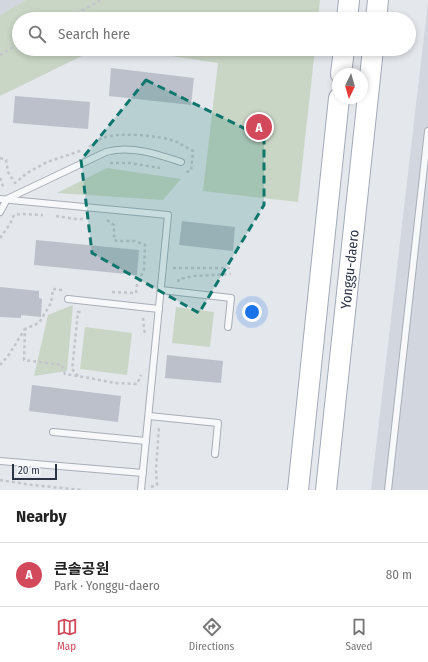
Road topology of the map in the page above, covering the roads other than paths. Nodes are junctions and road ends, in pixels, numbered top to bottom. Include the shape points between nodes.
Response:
1 (349, 0) edge
2 (378, 0) edge
3 (348, 12) edge
4 (377, 12) edge
5 (343, 56) edge
6 (372, 56) edge
7 (342, 68) edge
8 (338, 104) edge
9 (428, 131) edge
10 (180, 162) dead end
11 (0, 199) edge
12 (7, 199) junction
13 (0, 212) edge
14 (161, 290) junction
15 (68, 299) dead end
16 (160, 308) junction
17 (228, 326) dead end
18 (149, 416) junction
19 (53, 432) dead end
20 (146, 441) junction
21 (215, 454) dead end
22 (0, 461) edge
23 (143, 473) junction
24 (144, 489) edge
25 (298, 490) edge
26 (326, 490) edge
27 (388, 490) edge

1 - 3 main road
2 - 4 main road
5 - 7 main road
6 - 26 main road, Yonggu-daero
8 - 25 main road, Yonggu-daero
9 - 27 lane
10 - 12 lane via 138,151 114,150
11 - 12 lane
12 - 13 lane
12 - 14 lane via 168,215
14 - 16 lane
14 - 17 lane via 231,298
15 - 16 lane
16 - 18 lane
18 - 20 lane
18 - 21 lane via 218,422
19 - 20 lane
20 - 23 lane
22 - 23 lane
23 - 24 lane

